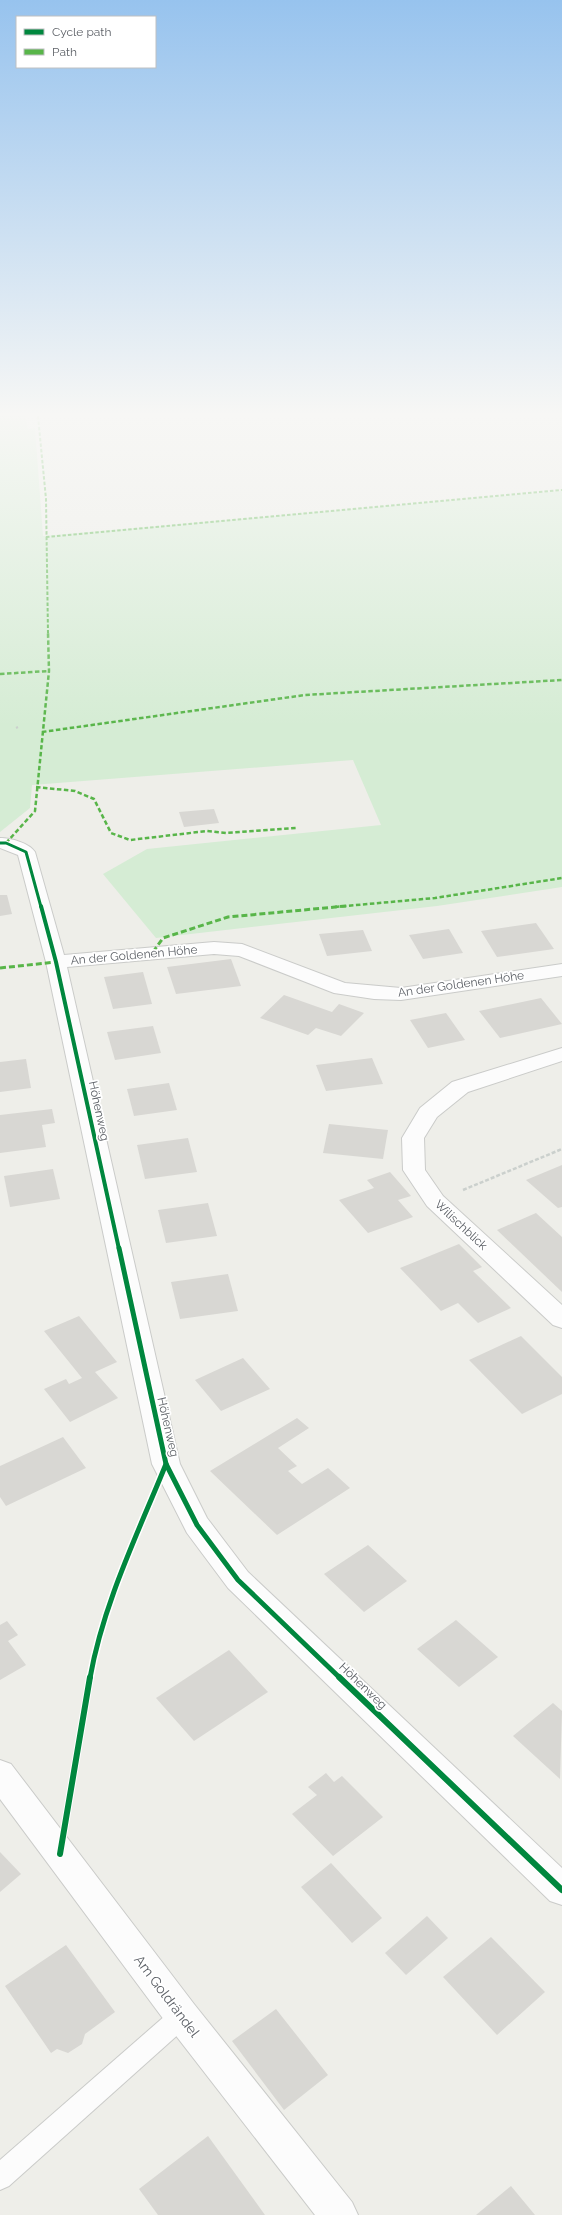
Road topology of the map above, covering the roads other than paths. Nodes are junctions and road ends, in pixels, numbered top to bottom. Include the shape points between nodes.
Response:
1 (0, 843) edge
2 (56, 962) junction
3 (562, 971) edge
4 (562, 1054) edge
5 (562, 1319) edge
6 (0, 1774) edge
7 (562, 1890) edge
8 (182, 2016) junction
9 (0, 2177) edge
10 (339, 2215) edge

1 - 2 street, Höhenweg via 26,852
2 - 3 street, An der Goldenen Höhe via 214,948 242,950 341,989 401,994
2 - 7 street, Höhenweg via 166,1464 197,1525 238,1580
4 - 5 street, Wilischblick via 460,1086 428,1113 413,1138 414,1170 435,1201
6 - 8 street, Am Goldrändel
8 - 9 lane
8 - 10 street, Am Goldrändel

